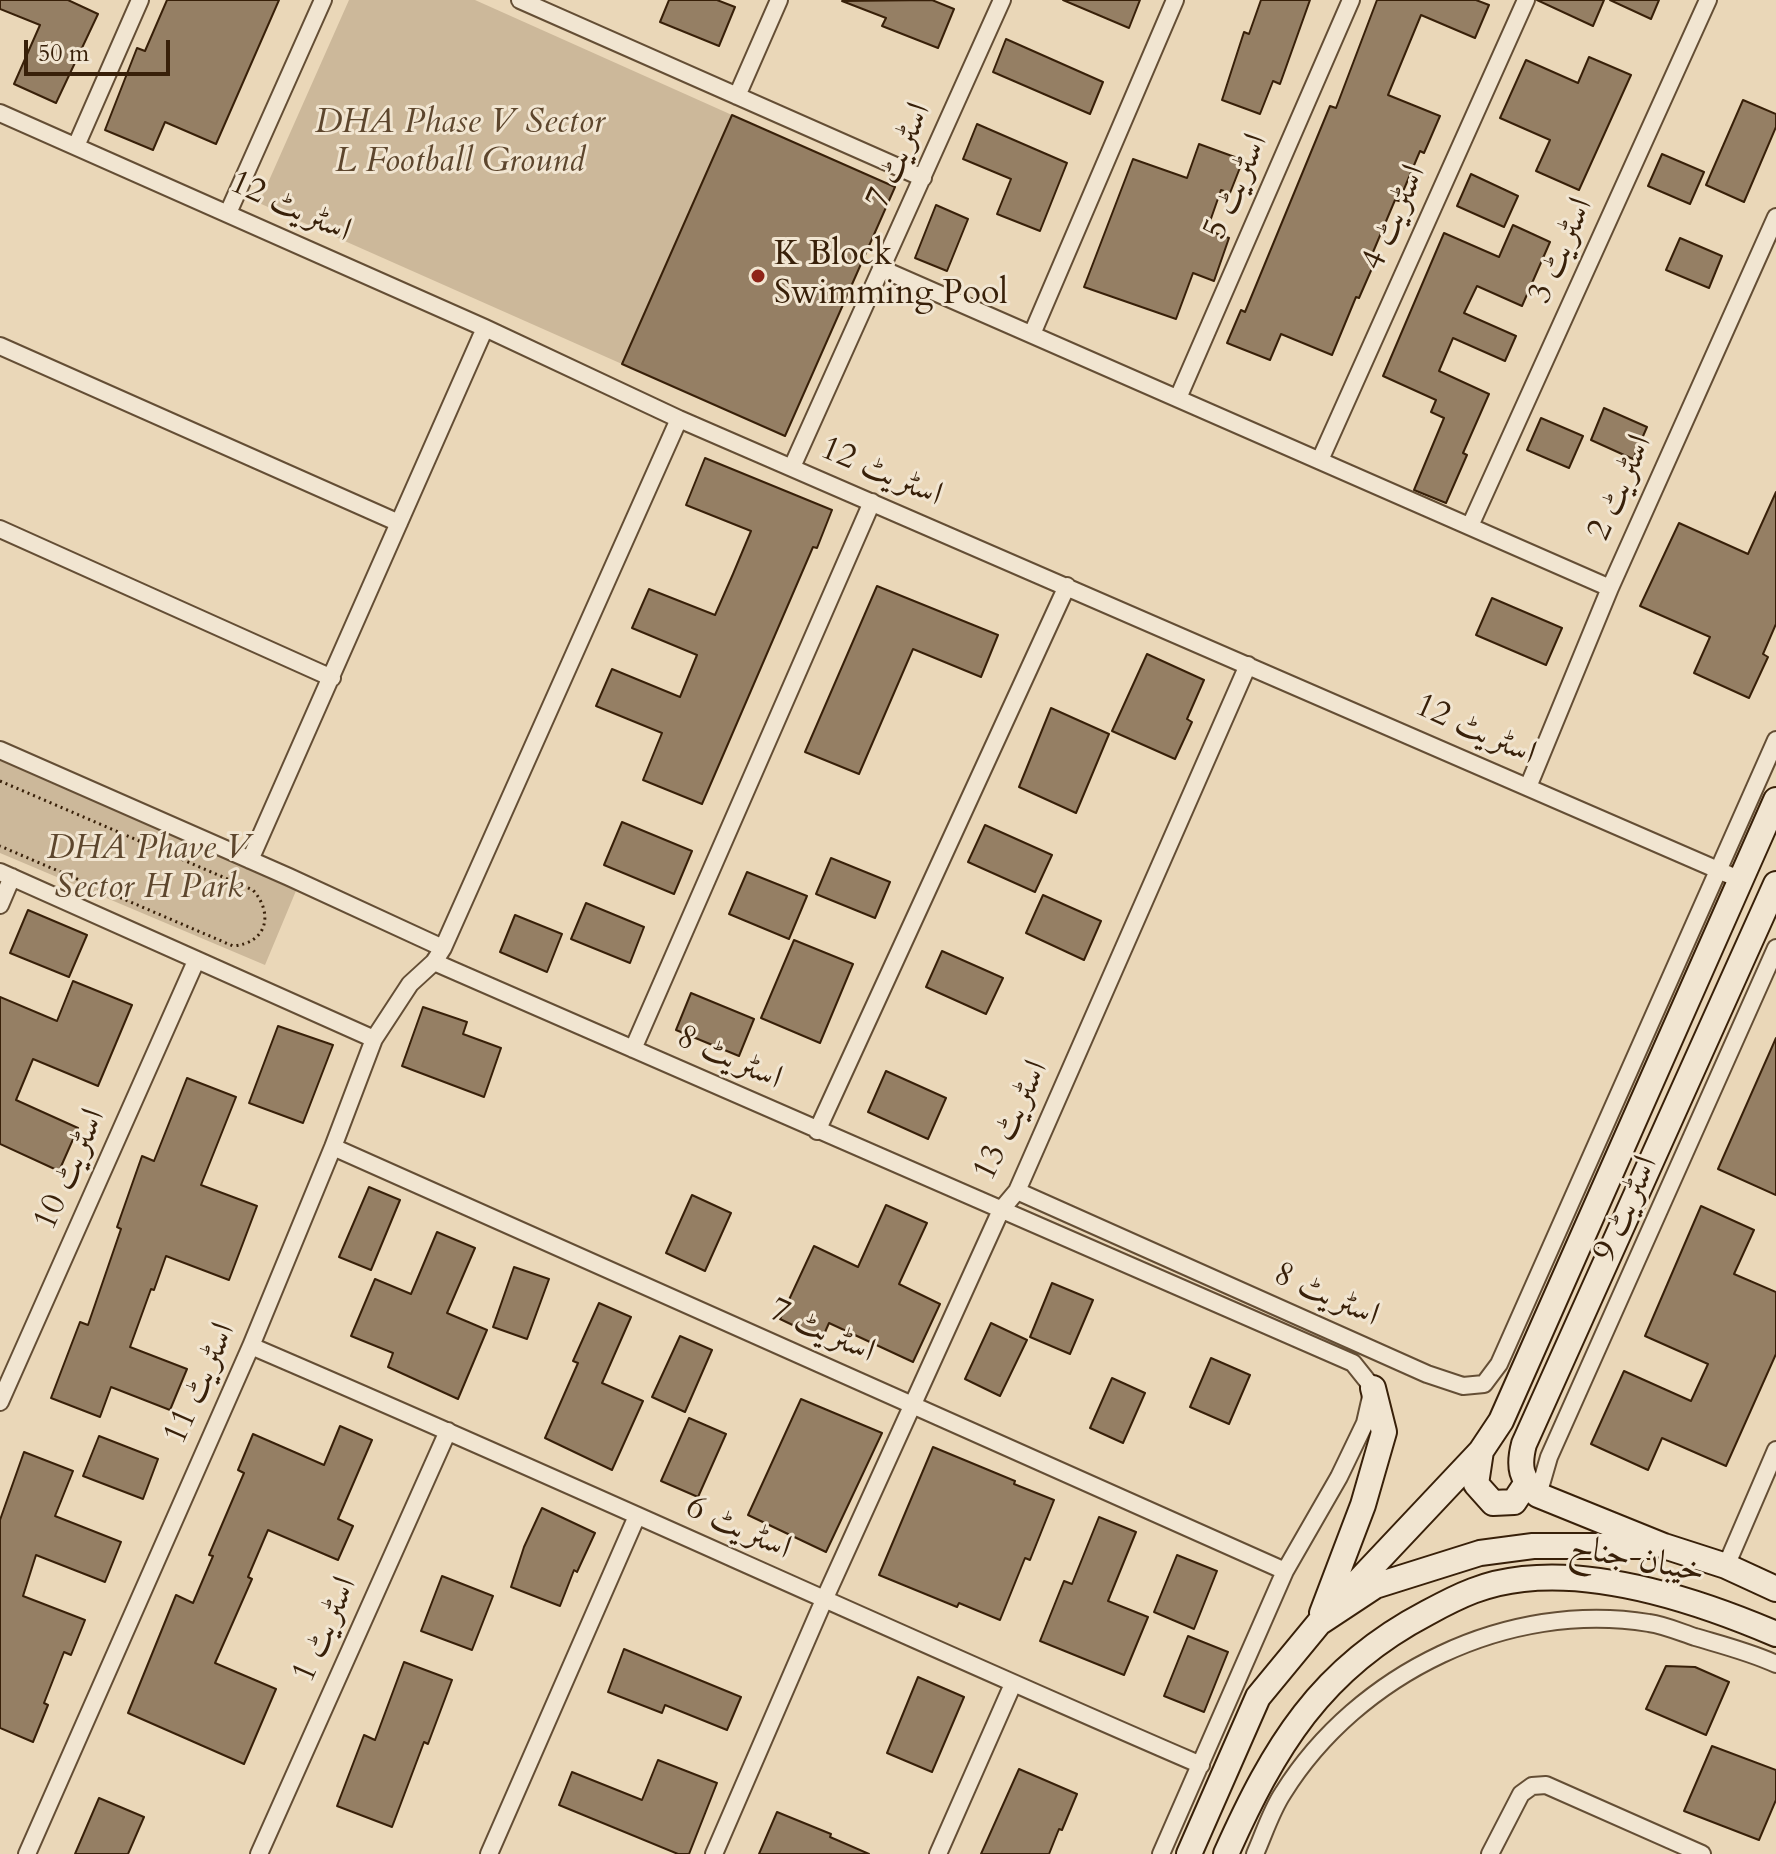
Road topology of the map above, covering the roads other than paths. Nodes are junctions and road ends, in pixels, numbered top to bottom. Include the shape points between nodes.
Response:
1 (140, 0) edge
2 (323, 0) edge
3 (520, 0) edge
4 (779, 0) edge
5 (1002, 0) edge
6 (1175, 0) edge
7 (1351, 0) edge
8 (1526, 0) edge
9 (1708, 0) edge
10 (553, 7) edge
11 (737, 96) junction
12 (0, 114) edge
13 (76, 146) junction
14 (923, 178) junction
15 (228, 213) junction
16 (1776, 217) edge
17 (882, 269) junction
18 (485, 328) junction
19 (1032, 334) junction
20 (0, 346) edge
21 (1178, 398) junction
22 (679, 419) junction
23 (1320, 460) junction
24 (792, 467) junction
25 (872, 502) junction
26 (399, 523) junction
27 (1470, 526) junction
28 (0, 529) edge
29 (1067, 586) junction
30 (1610, 588) junction
31 (1248, 665) junction
32 (332, 678) junction
33 (1776, 740) edge
34 (0, 750) edge
35 (1528, 787) junction
36 (1776, 800) edge
37 (250, 860) junction
38 (1718, 870) junction
39 (6, 875) edge
40 (1741, 880) junction
41 (1776, 884) edge
42 (0, 905) edge
43 (1776, 948) edge
44 (438, 955) junction
45 (196, 961) junction
46 (374, 1039) junction
47 (633, 1049) junction
48 (817, 1131) junction
49 (333, 1147) junction
50 (1017, 1191) junction
51 (1001, 1210) junction
52 (251, 1346) junction
53 (1373, 1388) junction
54 (0, 1402) edge
55 (912, 1404) junction
56 (448, 1431) junction
57 (1776, 1450) edge
58 (1481, 1451) junction
59 (1532, 1490) junction
60 (637, 1516) junction
61 (1664, 1546) junction
62 (1726, 1566) junction
63 (1285, 1571) junction
64 (1776, 1589) edge
65 (824, 1600) junction
66 (1319, 1623) junction
67 (1775, 1633) edge
68 (1769, 1661) edge
69 (1013, 1684) junction
70 (1201, 1765) junction
71 (1259, 1783) junction
72 (1281, 1795) junction
73 (27, 1854) edge
74 (259, 1854) edge
75 (489, 1854) edge
76 (714, 1854) edge
77 (938, 1854) edge
78 (1161, 1854) edge
79 (1189, 1854) edge
80 (1226, 1854) edge
81 (1255, 1854) edge
82 (1490, 1854) edge
83 (1702, 1854) edge

1 - 13 street
2 - 15 street
3 - 10 street
4 - 11 street
5 - 14 street, اسٹریٹ 7
6 - 19 street
7 - 21 street, اسٹریٹ 5
8 - 23 street, اسٹریٹ 4
9 - 27 street, اسٹریٹ 3
10 - 11 street
11 - 14 street
12 - 13 street, اسٹریٹ 12
13 - 15 street, اسٹریٹ 12
14 - 17 street, اسٹریٹ 7
15 - 18 street, اسٹریٹ 12
16 - 30 street, اسٹریٹ 2
17 - 19 street
17 - 24 street, اسٹریٹ 7
18 - 22 street, اسٹریٹ 12
18 - 26 street
19 - 21 street
20 - 26 street
21 - 23 street
22 - 24 street, اسٹریٹ 12
22 - 44 street
23 - 27 street
24 - 25 street, اسٹریٹ 12
25 - 29 street, اسٹریٹ 12
25 - 47 street
26 - 32 street
27 - 30 street
28 - 32 street
29 - 31 street, اسٹریٹ 12
29 - 48 street
30 - 35 street, اسٹریٹ 2
31 - 35 street, اسٹریٹ 12
31 - 50 street, اسٹریٹ 13
32 - 37 street
33 - 38 street, اسٹریٹ 8
34 - 37 street, اسٹریٹ 8
35 - 38 street, اسٹریٹ 12
36 - 40 main road
37 - 44 street, اسٹریٹ 8
38 - 40 street, اسٹریٹ 12
38 - 50 street, اسٹریٹ 8 via 1499,1364 1484,1384 1463,1386 1391,1358
39 - 42 street
39 - 45 street
40 - 58 main road via 1501,1421
41 - 59 main road via 1524,1444 1518,1463
43 - 59 street, اسٹریٹ 9
44 - 46 street, اسٹریٹ 11 via 410,984
44 - 47 street, اسٹریٹ 8
45 - 46 street
45 - 54 street, اسٹریٹ 10
46 - 49 street, اسٹریٹ 11
47 - 48 street, اسٹریٹ 8
48 - 51 street, اسٹریٹ 8
49 - 52 street, اسٹریٹ 11
49 - 55 street, اسٹریٹ 7
50 - 51 street, اسٹریٹ 13
51 - 53 street, اسٹریٹ 8 via 1353,1363
51 - 55 street, اسٹریٹ 13
52 - 56 street, اسٹریٹ 6
52 - 73 street, اسٹریٹ 11
53 - 63 street via 1365,1423
53 - 66 main road via 1384,1432
55 - 63 street, اسٹریٹ 7
55 - 65 street, اسٹریٹ 13
56 - 60 street, اسٹریٹ 6
56 - 74 street, اسٹریٹ 1
57 - 62 street
58 - 59 main road via 1476,1484 1493,1503 1514,1502
58 - 66 main road
59 - 61 main road, خیبان جناح
60 - 65 street, اسٹریٹ 6
60 - 75 street
61 - 62 main road, خیبان جناح
61 - 66 main road, خیبان جناح via 1533,1546 1480,1553 1375,1586
62 - 64 main road, خیبان جناح
63 - 70 street
65 - 69 street, اسٹریٹ 6
65 - 76 street
66 - 79 main road, خیبان جناح via 1258,1697
67 - 68 street
67 - 71 main road, خیبان جناح via 1683,1600 1601,1582 1523,1579 1470,1590 1388,1633 1341,1671 1286,1738
68 - 72 street via 1649,1623 1582,1620 1509,1629 1431,1659 1386,1685 1326,1737
69 - 70 street, اسٹریٹ 6
69 - 77 street
70 - 78 street
71 - 72 street
71 - 80 main road, خیبان جناح
72 - 81 street
82 - 83 street via 1521,1794 1546,1785

